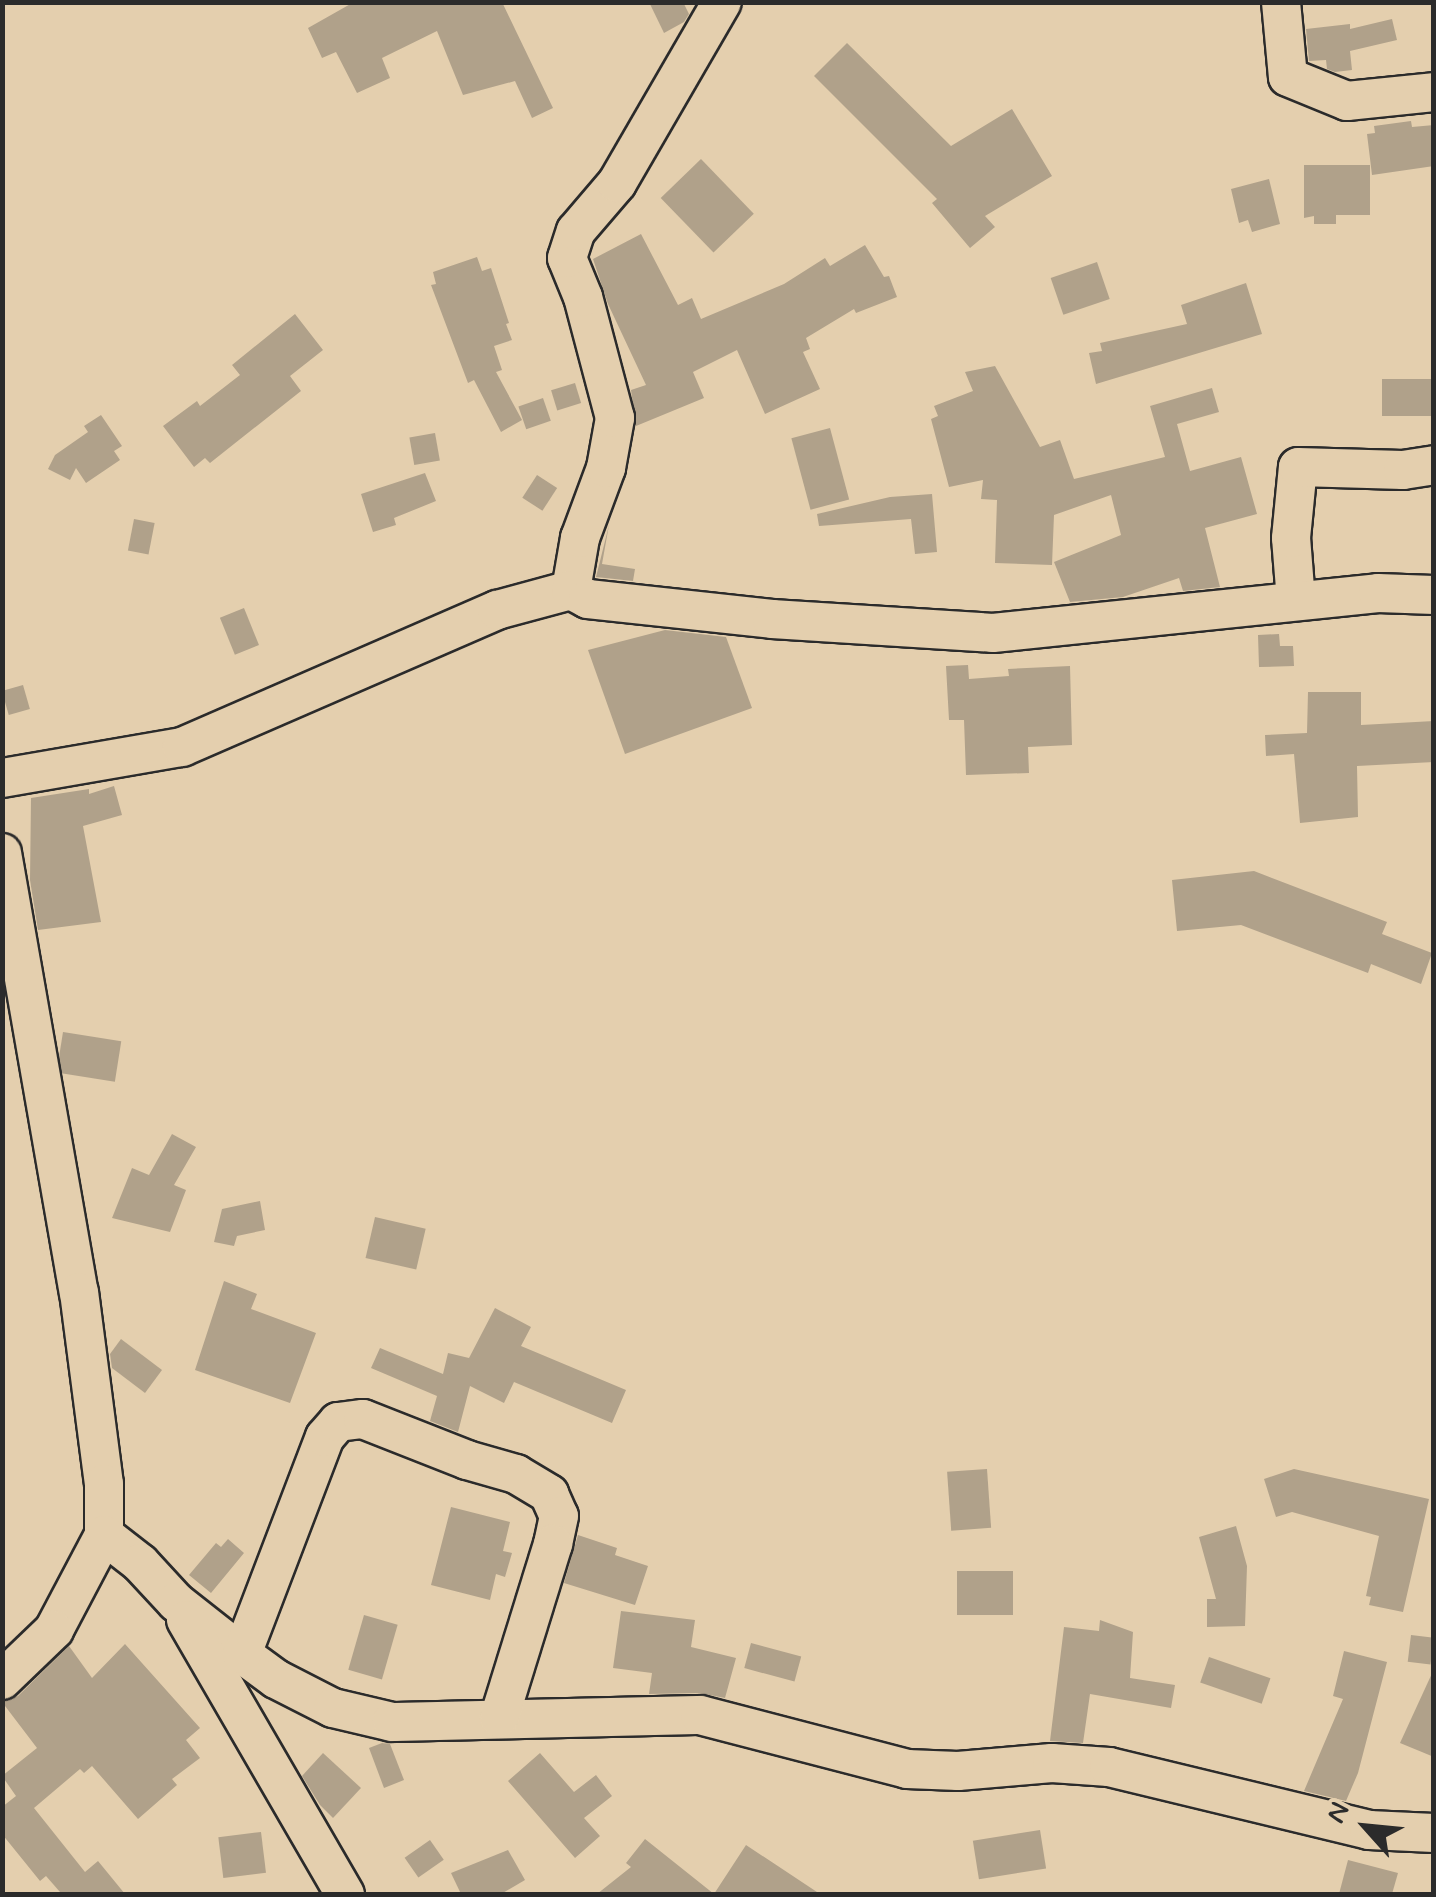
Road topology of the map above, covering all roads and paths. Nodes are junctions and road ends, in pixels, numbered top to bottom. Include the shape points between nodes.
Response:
1 (722, 2) edge
2 (1281, 2) edge
3 (1434, 92) edge
4 (1434, 465) edge
5 (570, 590) junction
6 (1434, 595) edge
7 (1296, 601) junction
8 (2, 778) edge
9 (2, 853) edge
10 (104, 1536) junction
11 (176, 1602) junction
12 (242, 1654) junction
13 (2, 1680) edge
14 (498, 1718) junction
15 (1434, 1833) edge
16 (345, 1894) edge

1 - 5 street via 618,183 576,230 567,258 615,418
2 - 3 street via 1288,77 1347,101
4 - 7 street via 1298,468
5 - 7 street via 588,600 772,619 993,633
5 - 8 street via 497,610 182,747
6 - 7 street
9 - 10 street via 79,1292 104,1484
10 - 11 street
10 - 13 street via 54,1630
11 - 12 street
11 - 16 street
12 - 14 street via 333,1708 392,1722
12 - 14 street via 325,1436 338,1422 362,1418 516,1474 549,1494 559,1516
14 - 15 street via 700,1715 907,1769 1109,1767 1368,1830

